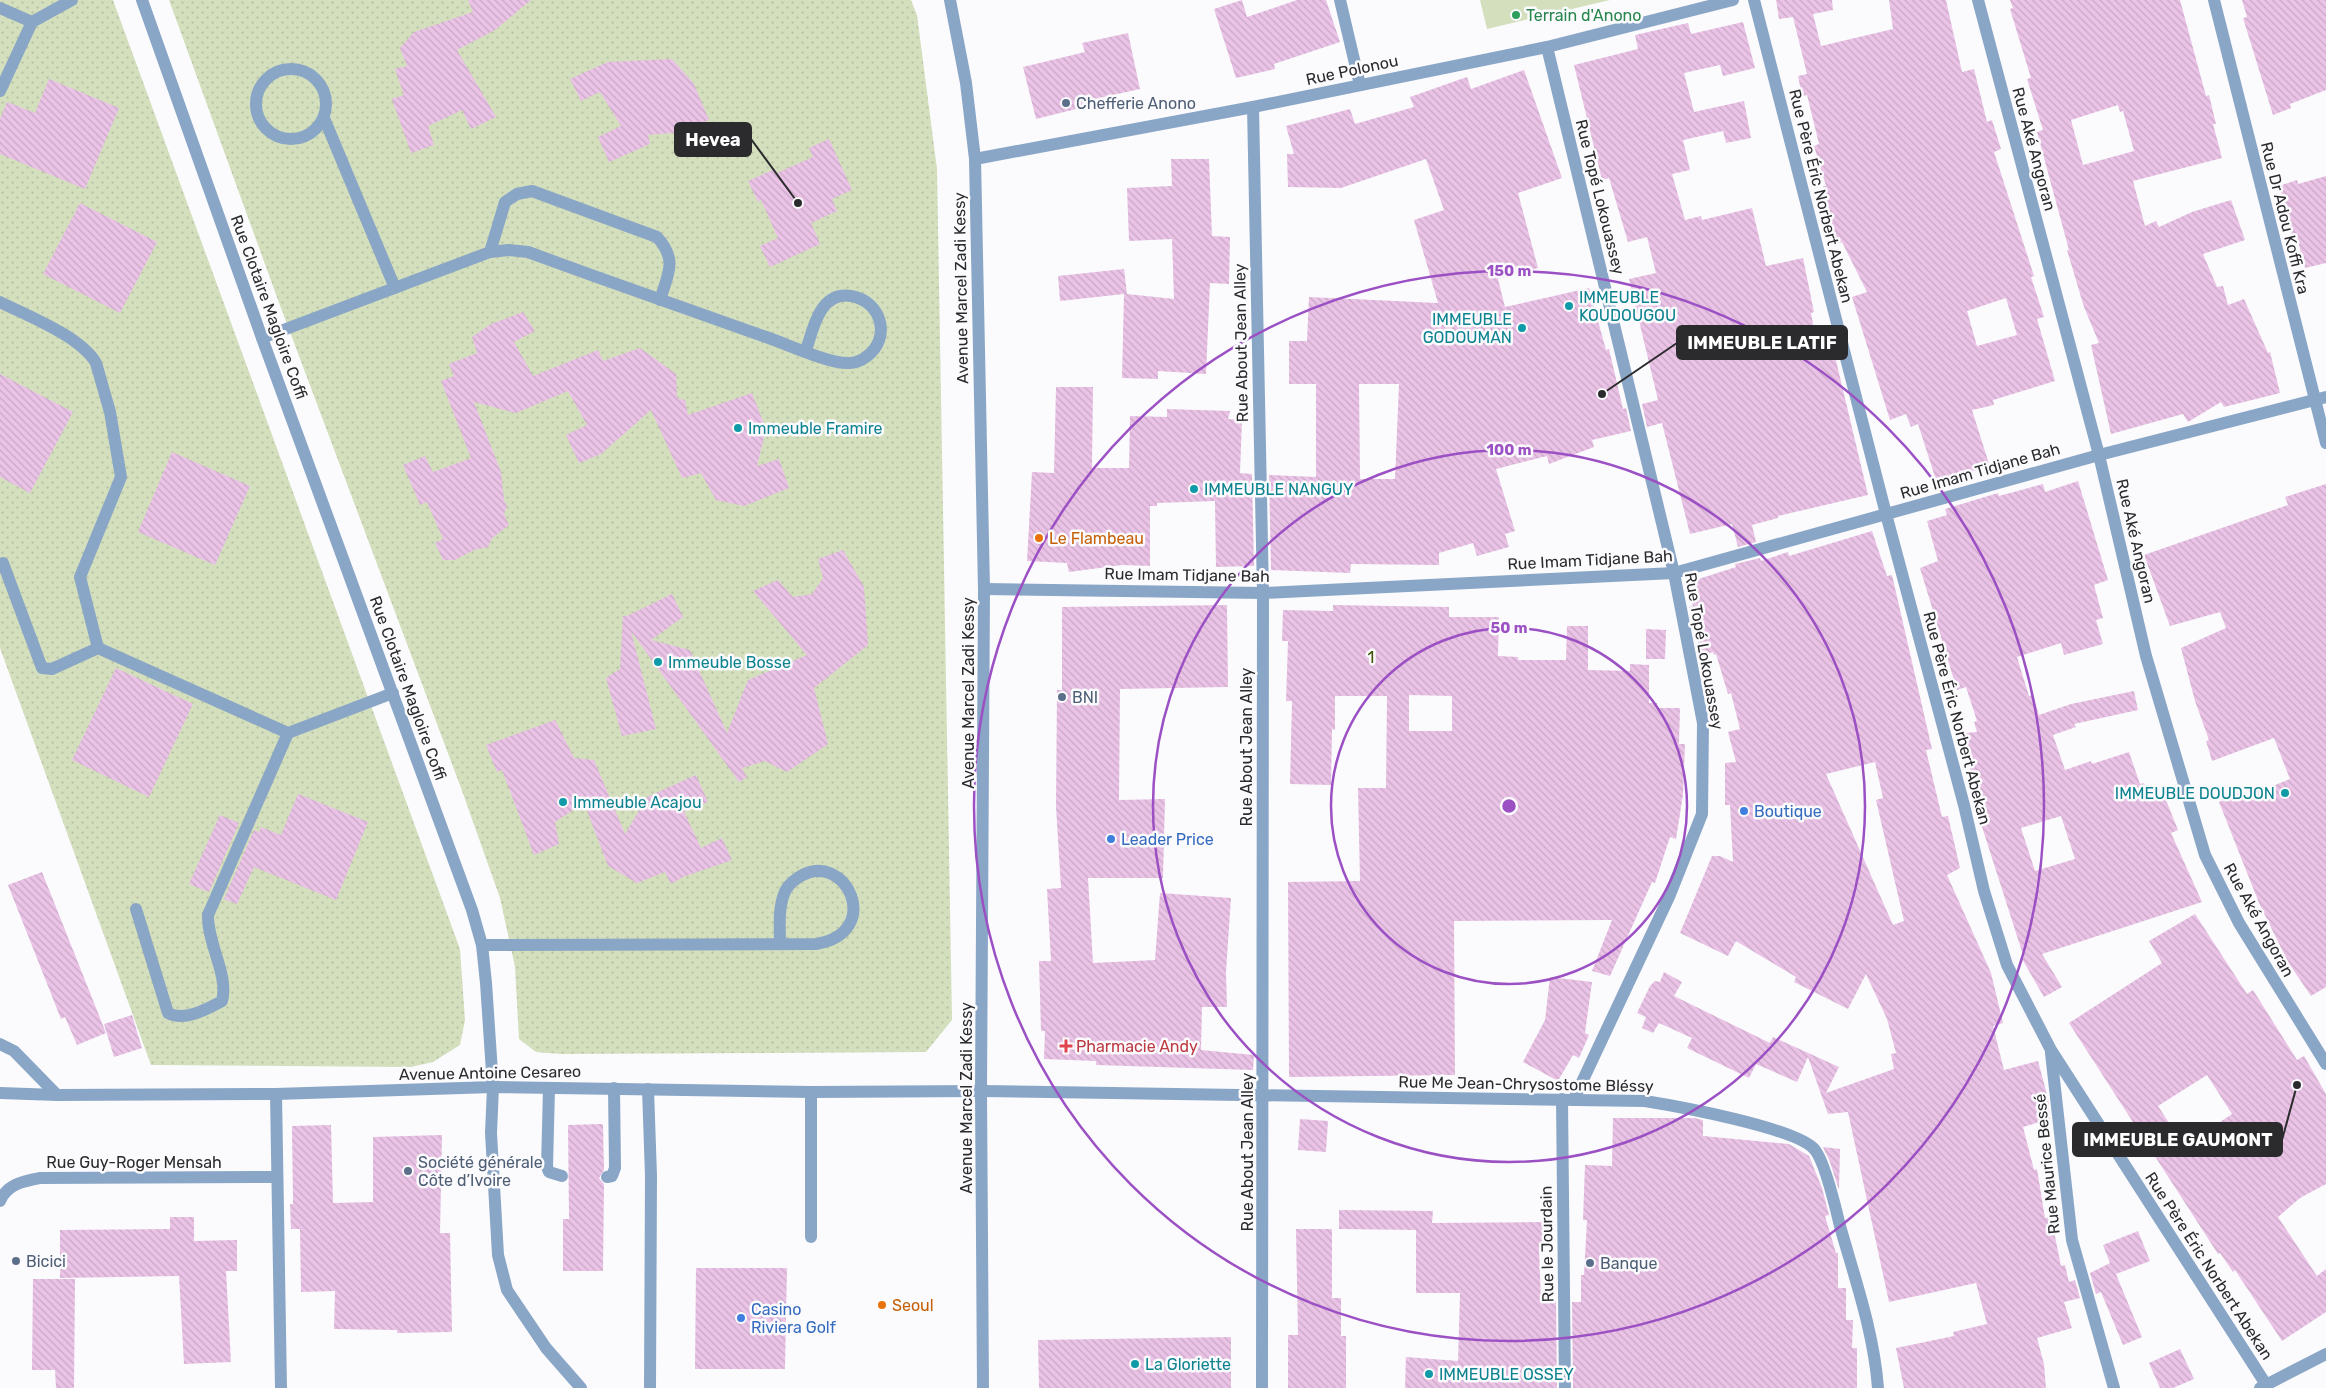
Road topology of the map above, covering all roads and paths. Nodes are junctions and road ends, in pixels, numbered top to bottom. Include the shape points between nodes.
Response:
1 (72, 0) edge
2 (142, 0) edge
3 (950, 0) edge
4 (1340, 0) edge
5 (1733, 0) edge
6 (1754, 0) edge
7 (1978, 0) edge
8 (2214, 0) edge
9 (0, 8) edge
10 (32, 22) junction
11 (1547, 47) junction
12 (1360, 85) junction
13 (0, 91) edge
14 (1253, 107) junction
15 (324, 118) junction
16 (975, 159) junction
17 (490, 252) junction
18 (395, 288) junction
19 (660, 300) junction
20 (0, 302) edge
21 (262, 338) junction
22 (806, 351) junction
23 (2320, 399) edge
24 (2326, 443) edge
25 (2099, 455) junction
26 (1886, 514) junction
27 (3, 563) dead end
28 (1674, 572) junction
29 (984, 589) junction
30 (1263, 594) junction
31 (98, 648) junction
32 (393, 693) junction
33 (288, 733) junction
34 (136, 909) dead end
35 (780, 944) junction
36 (482, 945) junction
37 (0, 1044) edge
38 (2051, 1050) junction
39 (2326, 1064) edge
40 (493, 1087) junction
41 (549, 1088) junction
42 (614, 1088) junction
43 (648, 1089) junction
44 (0, 1092) edge
45 (811, 1092) junction
46 (981, 1092) junction
47 (276, 1094) junction
48 (57, 1095) junction
49 (1264, 1096) junction
50 (1568, 1099) junction
51 (562, 1176) dead end
52 (276, 1177) junction
53 (607, 1177) dead end
54 (0, 1201) edge
55 (811, 1237) dead end
56 (2326, 1354) edge
57 (2264, 1387) edge
58 (281, 1388) edge
59 (581, 1388) edge
60 (650, 1388) edge
61 (983, 1388) edge
62 (1262, 1388) edge
63 (1565, 1388) edge
64 (1878, 1388) edge
65 (2114, 1388) edge

1 - 10 street
2 - 21 street, Rue Clotaire Magloire Coffi
3 - 16 street, Avenue Marcel Zadi Kessy via 966,83
4 - 12 street
5 - 11 street, Rue Polonou
6 - 26 street, Rue Père Éric Norbert Abekan
7 - 25 street, Rue Aké Angoran
8 - 23 street, Rue Dr Adou Koffi Kra
9 - 10 street
10 - 13 street
11 - 12 street, Rue Polonou
11 - 28 street, Rue Topé Lokouassey
12 - 14 street, Rue Polonou
14 - 16 street, Rue Polonou
14 - 30 street, Rue About Jean Alley
15 - 15 street via 327,104 324,91 317,79 305,71 278,71 266,79 259,90 258,117 277,137 304,137
15 - 18 street
16 - 29 street, Avenue Marcel Zadi Kessy
17 - 18 street
17 - 19 street via 528,252
17 - 19 street via 505,202 517,194 532,191 657,237 667,248 671,263
18 - 21 street
19 - 22 street
20 - 31 street via 66,336 86,351 96,363 110,412 121,477 80,577
21 - 32 street, Rue Clotaire Magloire Coffi
22 - 22 street via 836,361 862,360 880,341 879,315 860,297 834,298 823,306 816,318
23 - 24 street, Rue Dr Adou Koffi Kra
23 - 25 street, Rue Imam Tidjane Bah
25 - 26 street, Rue Imam Tidjane Bah
25 - 39 street, Rue Aké Angoran via 2146,656 2205,856 2239,923
26 - 28 street, Rue Imam Tidjane Bah
26 - 38 street, Rue Père Éric Norbert Abekan via 1984,891 2007,965
27 - 31 street via 42,668 52,669
28 - 30 street, Rue Imam Tidjane Bah
28 - 50 street, Rue Topé Lokouassey via 1702,723 1702,814 1669,897
29 - 30 street, Rue Imam Tidjane Bah
29 - 46 street, Avenue Marcel Zadi Kessy
30 - 49 street, Rue About Jean Alley
31 - 33 street
32 - 33 street
32 - 36 street, Rue Clotaire Magloire Coffi
33 - 34 street via 208,915 208,929 225,990 222,1001 183,1017 175,1017 168,1012
35 - 35 street via 830,942 842,935 851,923 854,910 852,895 844,883 833,875 819,872 805,874 793,881 784,893 781,906
35 - 36 street
36 - 40 street, Rue Clotaire Magloire Coffi
37 - 48 street via 14,1051
38 - 57 street, Rue Père Éric Norbert Abekan
38 - 65 street, Rue Maurice Bessé via 2072,1240
40 - 41 street, Avenue Antoine Cesareo
40 - 47 street, Avenue Antoine Cesareo
40 - 59 street, Rue Clotaire Magloire Coffi via 491,1133 498,1255 507,1290 546,1348
41 - 42 street, Avenue Antoine Cesareo
41 - 51 street via 547,1167 553,1175
42 - 43 street, Avenue Antoine Cesareo
42 - 53 street via 615,1168 612,1176
43 - 45 street, Avenue Antoine Cesareo
43 - 60 street via 652,1176
44 - 48 street, Avenue Antoine Cesareo
45 - 46 street, Avenue Antoine Cesareo
45 - 55 street
46 - 49 street, Rue Me Jean-Chrysostome Bléssy
46 - 61 street, Avenue Marcel Zadi Kessy
47 - 48 street, Avenue Antoine Cesareo
47 - 52 street
49 - 50 street, Rue Me Jean-Chrysostome Bléssy
49 - 62 street, Rue About Jean Alley
50 - 63 street, Rue le Jourdain
50 - 64 street, Rue Me Jean-Chrysostome Bléssy via 1645,1101 1708,1111 1802,1140 1815,1150 1832,1196 1876,1357
52 - 54 street, Rue Guy-Roger Mensah via 40,1178 18,1182 3,1194
52 - 58 street
56 - 57 street

